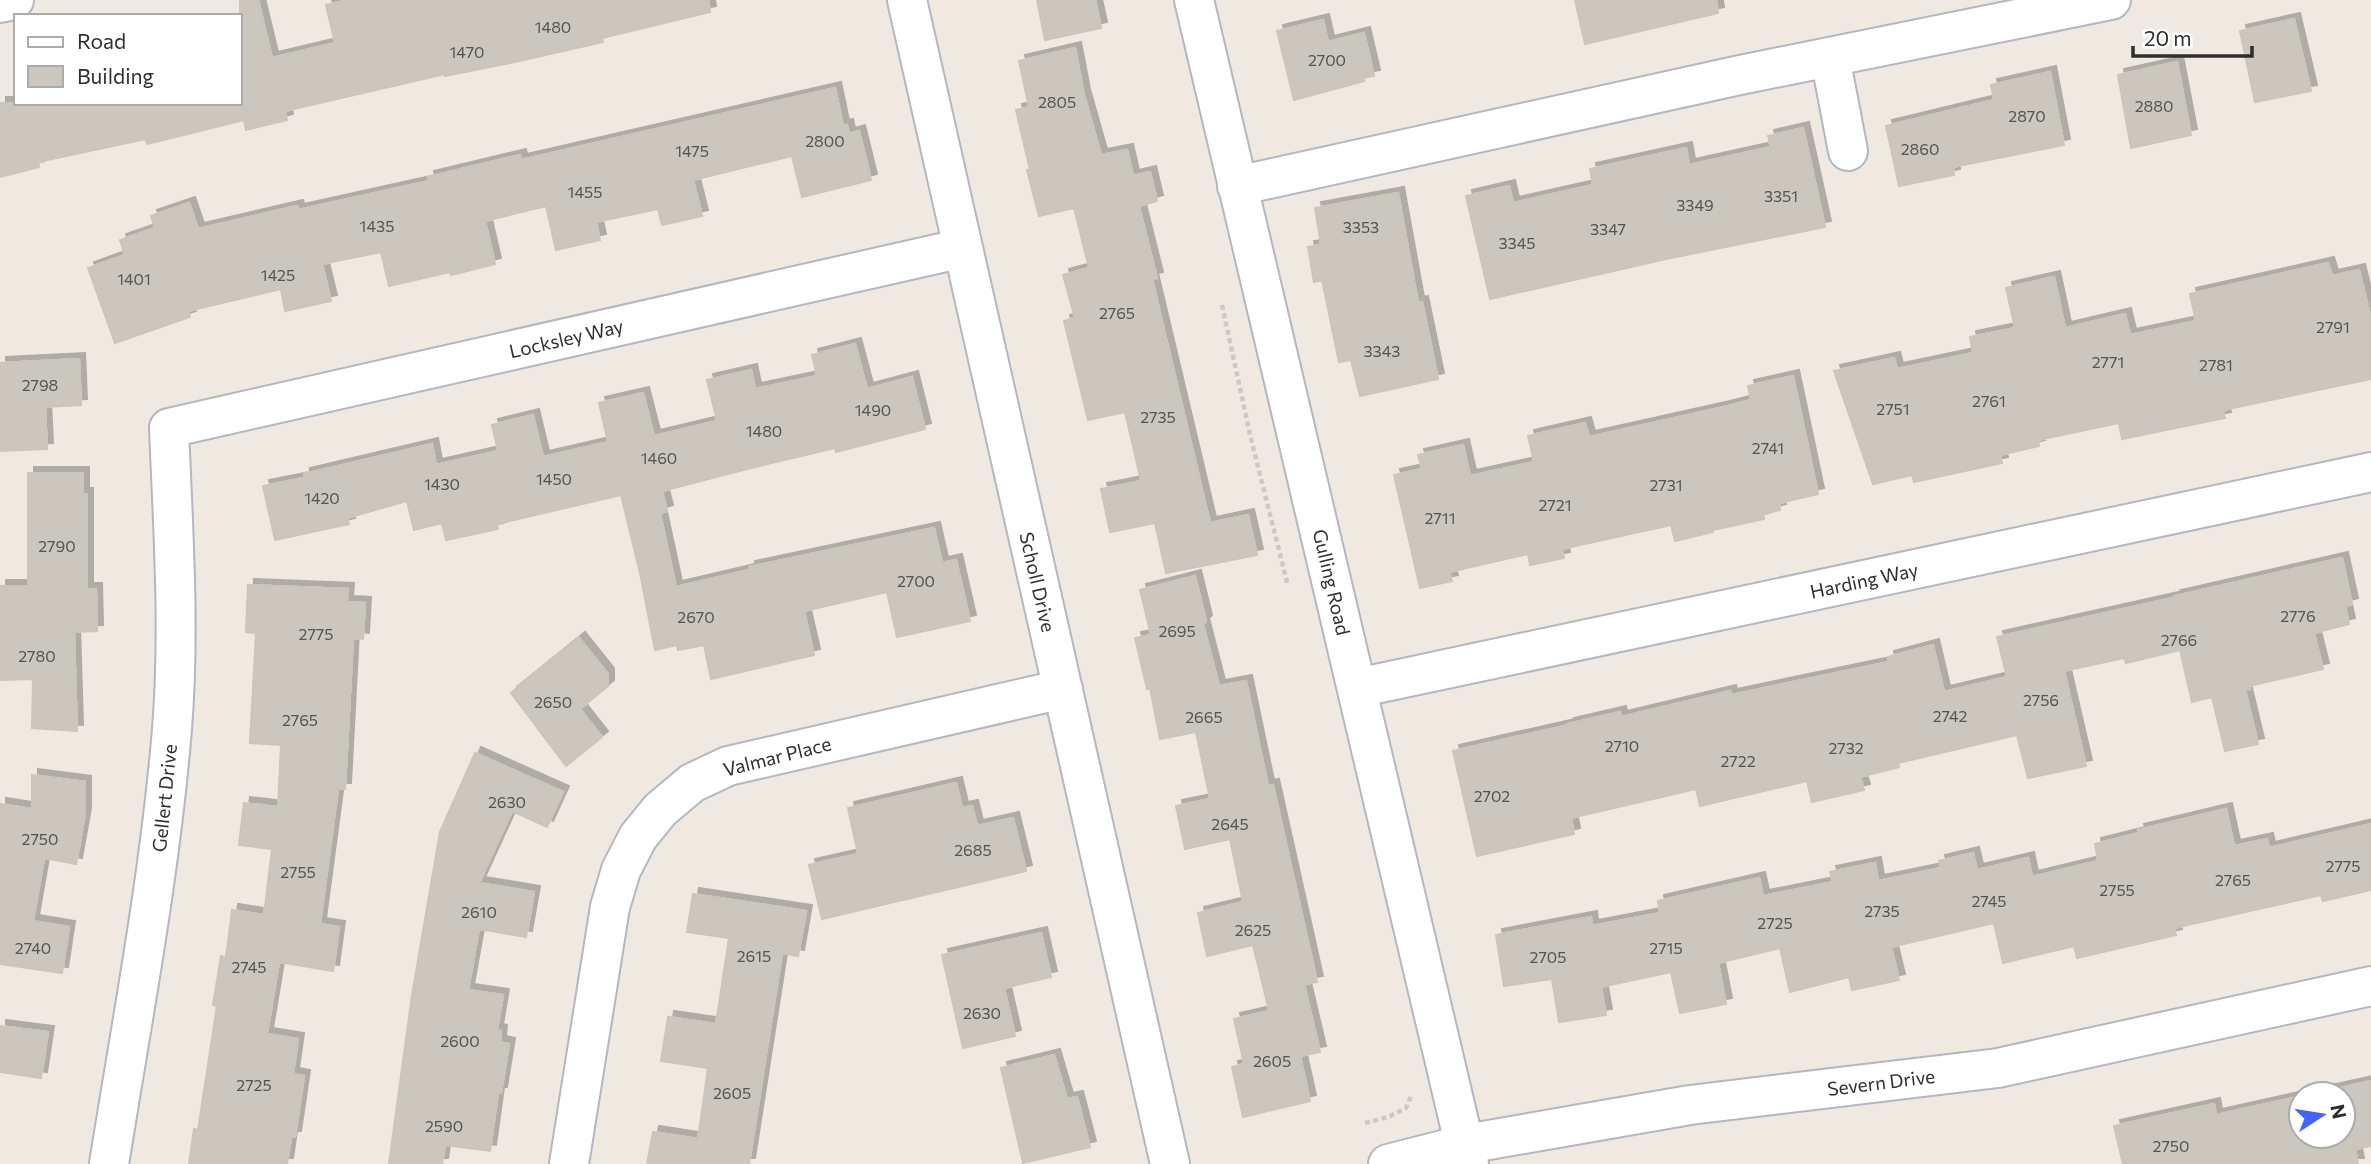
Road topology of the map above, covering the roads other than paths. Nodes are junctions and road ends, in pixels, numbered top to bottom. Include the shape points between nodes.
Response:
1 (15, 0) edge
2 (907, 0) edge
3 (1195, 0) edge
4 (2111, 0) edge
5 (0, 3) edge
6 (1830, 57) junction
7 (1848, 150) dead end
8 (1237, 186) junction
9 (963, 248) junction
10 (169, 428) joint
11 (2371, 472) edge
12 (1357, 688) junction
13 (1063, 689) junction
14 (2371, 986) edge
15 (1468, 1154) edge
16 (109, 1164) edge
17 (569, 1164) edge
18 (1170, 1164) edge
19 (1388, 1164) edge

1 - 5 street
2 - 9 street, Scholl Drive
3 - 8 street, Gulling Road
4 - 6 street
6 - 7 street
6 - 8 street
8 - 12 street, Gulling Road
9 - 10 street, Locksley Way
9 - 13 street, Scholl Drive
10 - 16 street, Gellert Drive via 176,591 172,727 159,855
11 - 12 street, Harding Way
12 - 15 street, Gulling Road
13 - 17 street, Valmar Place via 728,766 692,783 660,810 638,837 621,870 610,907
13 - 18 street, Scholl Drive
14 - 15 street, Severn Drive via 1998,1068 1690,1105
15 - 19 street, Severn Drive

